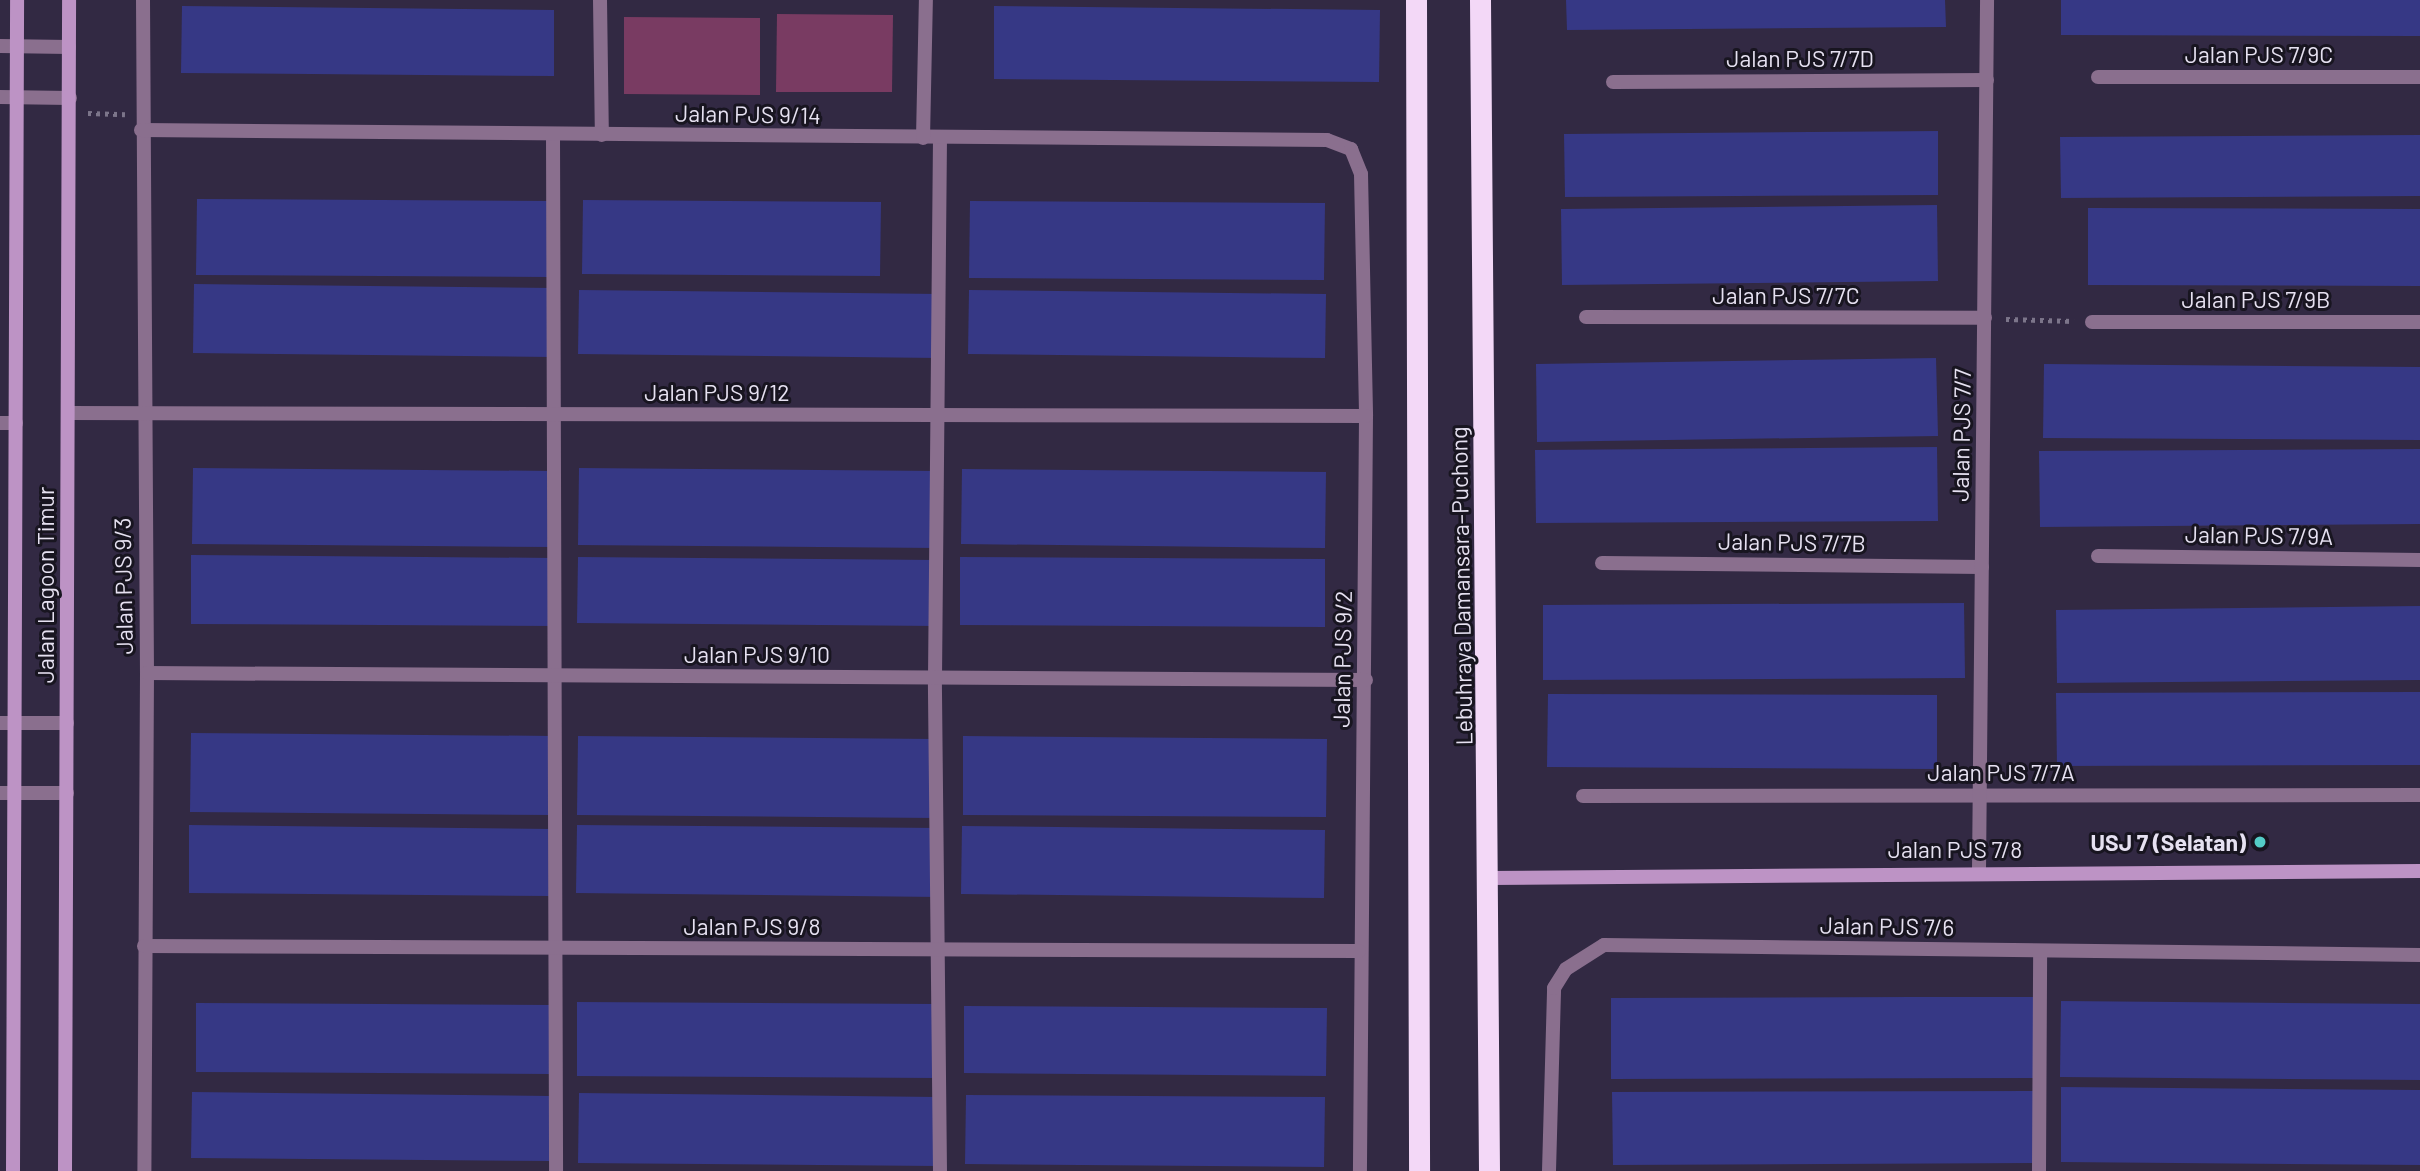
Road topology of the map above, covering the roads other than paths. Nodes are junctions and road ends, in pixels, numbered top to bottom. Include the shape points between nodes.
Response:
1 (17, 0) edge
2 (69, 0) edge
3 (144, 0) edge
4 (600, 0) edge
5 (926, 0) edge
6 (1416, 0) edge
7 (1480, 0) edge
8 (1987, 0) edge
9 (0, 46) edge
10 (17, 47) junction
11 (69, 47) junction
12 (2098, 77) dead end
13 (2420, 77) edge
14 (1987, 80) junction
15 (1613, 82) dead end
16 (0, 97) edge
17 (17, 97) junction
18 (70, 105) junction
19 (141, 130) junction
20 (554, 135) junction
21 (602, 135) junction
22 (923, 138) junction
23 (940, 139) junction
24 (1351, 149) joint
25 (1586, 317) dead end
26 (1985, 318) junction
27 (2092, 322) road end
28 (2420, 322) edge
29 (68, 413) junction
30 (143, 413) junction
31 (554, 414) junction
32 (937, 415) junction
33 (1366, 416) junction
34 (0, 423) edge
35 (16, 423) junction
36 (2098, 556) dead end
37 (2420, 560) edge
38 (1602, 563) dead end
39 (1982, 567) junction
40 (147, 673) junction
41 (554, 676) junction
42 (935, 678) junction
43 (1366, 680) junction
44 (7, 723) edge
45 (67, 723) junction
46 (7, 793) edge
47 (67, 793) junction
48 (1980, 794) junction
49 (2420, 795) edge
50 (1583, 796) dead end
51 (1979, 871) junction
52 (2420, 871) edge
53 (1489, 878) junction
54 (144, 946) junction
55 (555, 948) junction
56 (938, 949) junction
57 (1359, 951) junction
58 (2040, 951) junction
59 (2420, 955) edge
60 (13, 1171) edge
61 (65, 1171) edge
62 (144, 1171) edge
63 (556, 1171) edge
64 (940, 1171) edge
65 (1360, 1171) edge
66 (1419, 1171) edge
67 (1489, 1171) edge
68 (1549, 1171) edge
69 (2039, 1171) edge

1 - 10 main road, Jalan Lagoon Timur
2 - 11 main road, Jalan Lagoon Timur
3 - 19 street, Jalan PJS 9/3
4 - 21 street
5 - 22 street
6 - 66 highway, Lebuhraya Damansara–Puchong
7 - 53 highway, Lebuhraya Damansara–Puchong
8 - 14 street, Jalan PJS 7/7
9 - 10 street
10 - 11 street
10 - 17 main road, Jalan Lagoon Timur
11 - 18 main road, Jalan Lagoon Timur
12 - 13 street, Jalan PJS 7/9C
14 - 15 street, Jalan PJS 7/7D
14 - 26 street, Jalan PJS 7/7
16 - 17 street
17 - 18 street
17 - 35 main road, Jalan Lagoon Timur
18 - 29 main road, Jalan Lagoon Timur
19 - 20 street, Jalan PJS 9/14
19 - 30 street, Jalan PJS 9/3
20 - 21 street, Jalan PJS 9/14
20 - 31 street
21 - 22 street, Jalan PJS 9/14
22 - 23 street, Jalan PJS 9/14
23 - 24 street, Jalan PJS 9/14 via 1327,140
23 - 32 street
24 - 33 street, Jalan PJS 9/2 via 1362,174
25 - 26 street, Jalan PJS 7/7C
26 - 39 street, Jalan PJS 7/7
27 - 28 street, Jalan PJS 7/9B
29 - 30 street, Jalan PJS 9/12
29 - 45 main road, Jalan Lagoon Timur
30 - 31 street, Jalan PJS 9/12
30 - 40 street, Jalan PJS 9/3
31 - 32 street, Jalan PJS 9/12
31 - 41 street
32 - 33 street, Jalan PJS 9/12
32 - 42 street
33 - 43 street, Jalan PJS 9/2
34 - 35 street
35 - 44 main road, Jalan Lagoon Timur
36 - 37 street, Jalan PJS 7/9A
38 - 39 street, Jalan PJS 7/7B
39 - 48 street, Jalan PJS 7/7
40 - 41 street, Jalan PJS 9/10
40 - 54 street, Jalan PJS 9/3
41 - 42 street, Jalan PJS 9/10
41 - 55 street
42 - 43 street, Jalan PJS 9/10
42 - 56 street
43 - 57 street, Jalan PJS 9/2
44 - 45 street
44 - 46 main road, Jalan Lagoon Timur
45 - 47 main road, Jalan Lagoon Timur
46 - 47 street
46 - 60 main road, Jalan Lagoon Timur
47 - 61 main road, Jalan Lagoon Timur
48 - 49 street, Jalan PJS 7/7A
48 - 50 street, Jalan PJS 7/7A
48 - 51 street, Jalan PJS 7/7
51 - 52 main road, Jalan PJS 7/8
51 - 53 main road, Jalan PJS 7/8
53 - 67 highway, Lebuhraya Damansara–Puchong
54 - 55 street, Jalan PJS 9/8
54 - 62 street, Jalan PJS 9/3
55 - 56 street, Jalan PJS 9/8
55 - 63 street
56 - 57 street, Jalan PJS 9/8
56 - 64 street
57 - 65 street, Jalan PJS 9/2
58 - 59 street, Jalan PJS 7/6
58 - 68 street, Jalan PJS 7/6 via 1604,945 1566,969 1553,988
58 - 69 street

